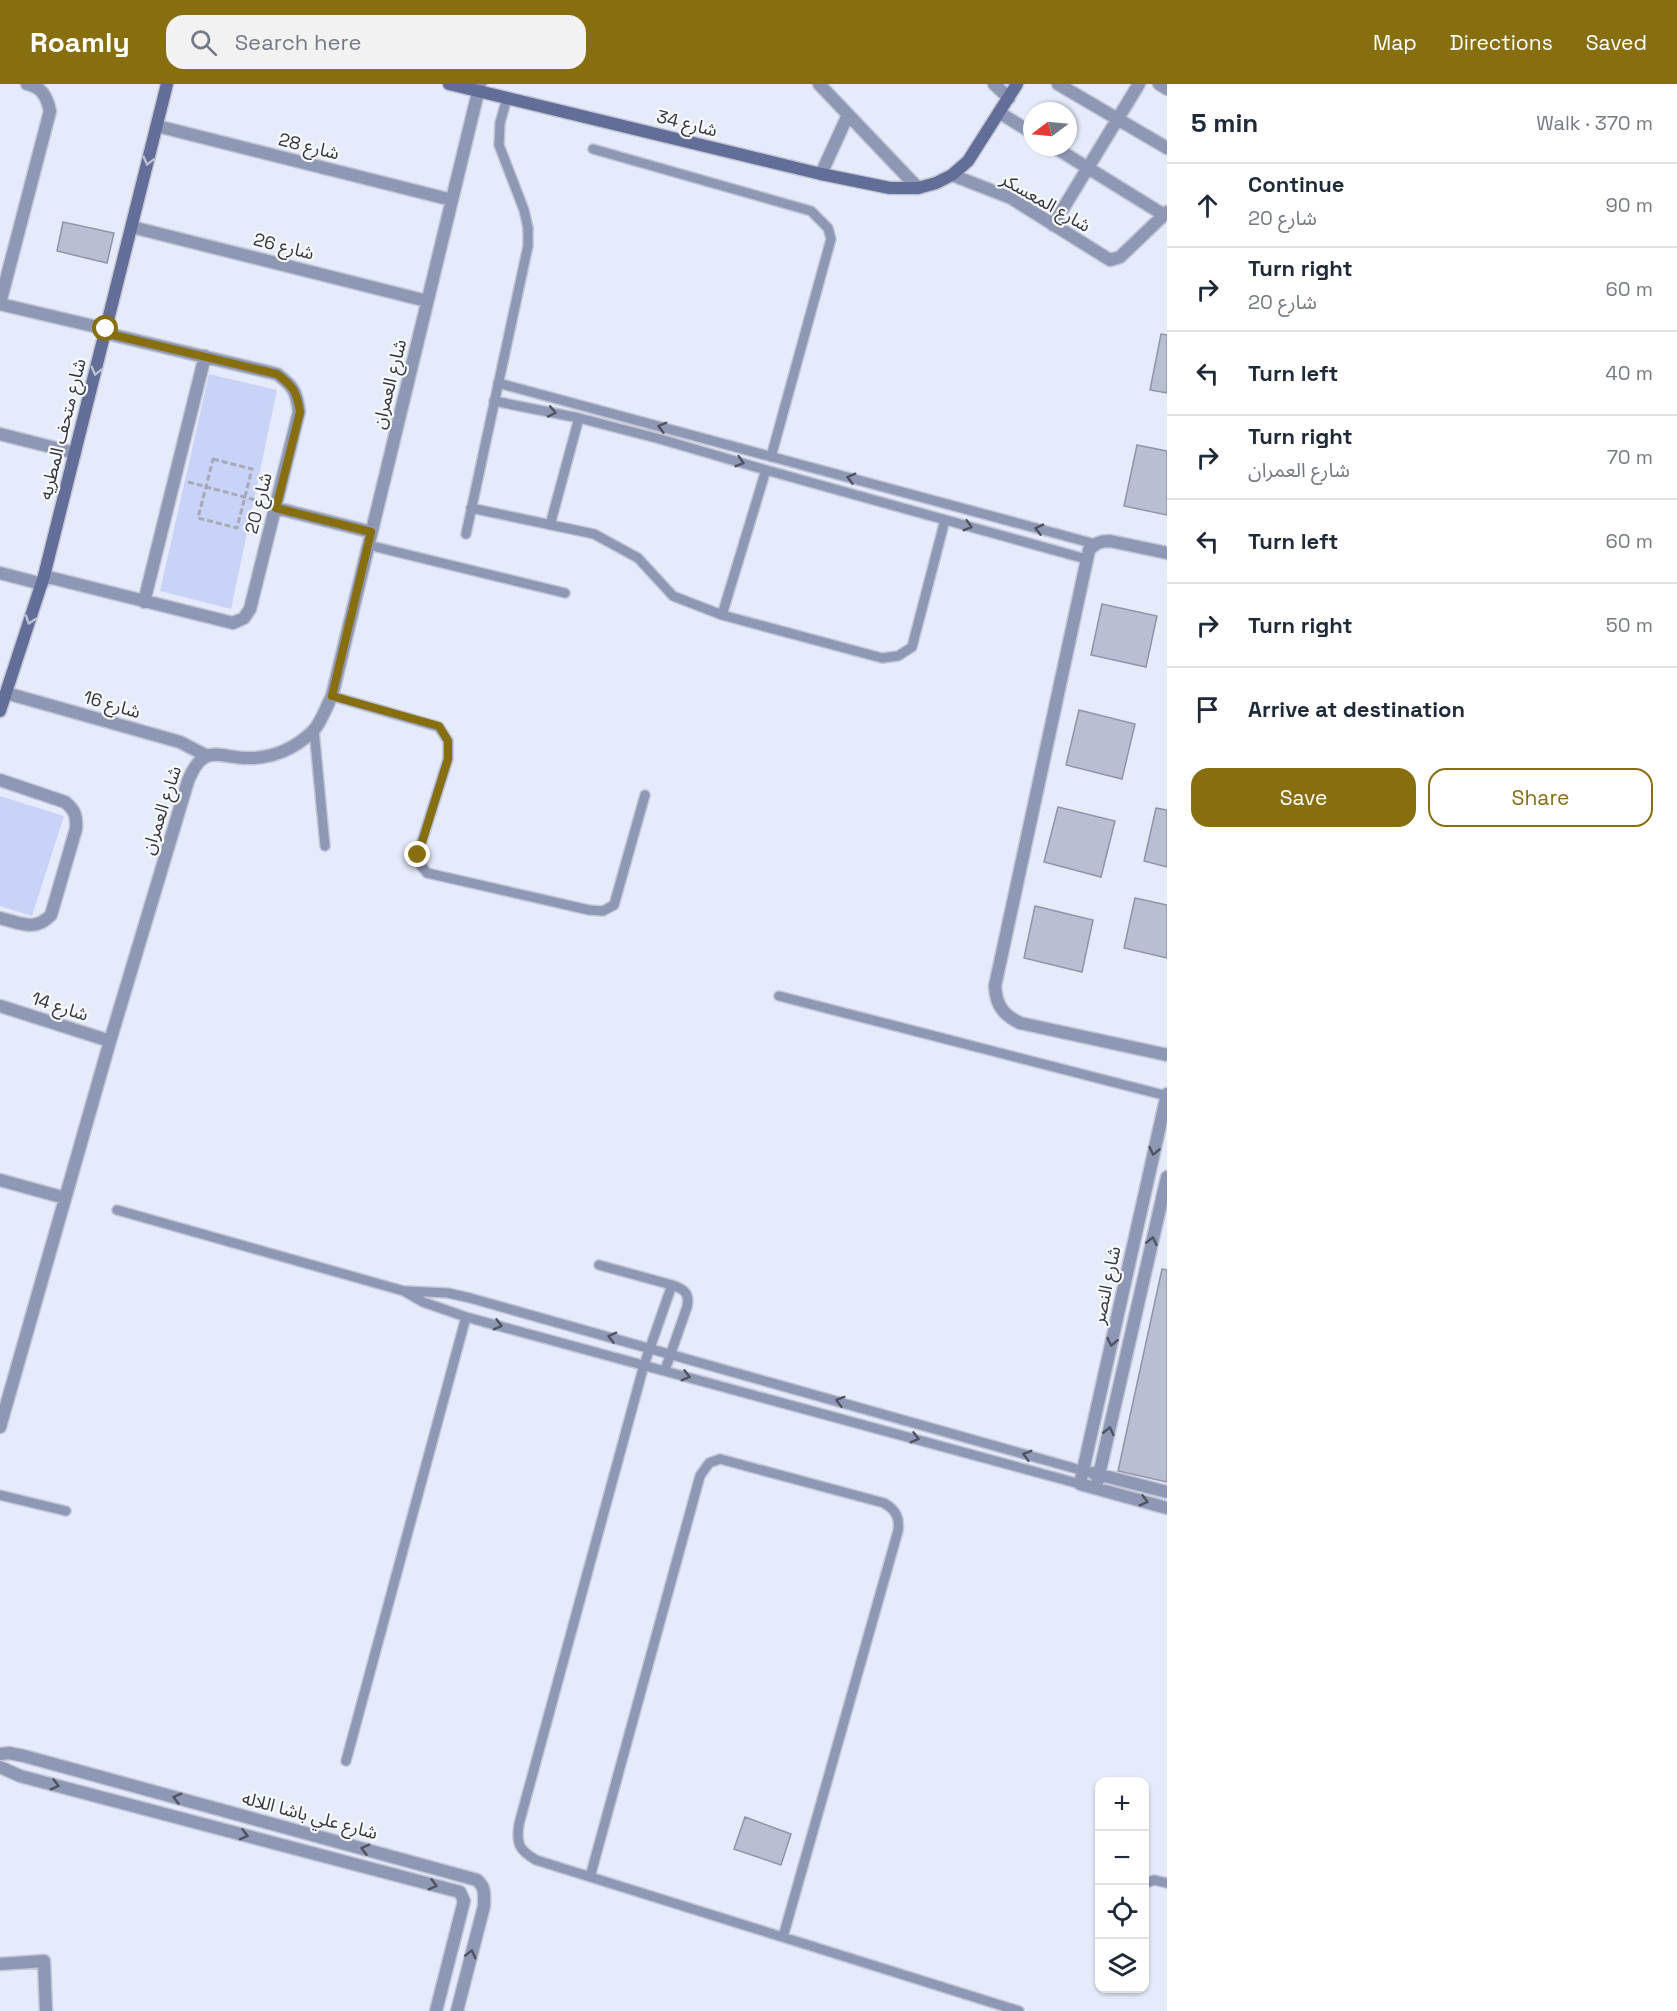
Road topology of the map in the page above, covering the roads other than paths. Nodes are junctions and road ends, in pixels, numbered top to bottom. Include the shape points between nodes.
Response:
1 (27, 84) edge
2 (167, 84) edge
3 (449, 84) edge
4 (819, 84) edge
5 (994, 84) edge
6 (1017, 84) edge
7 (1058, 84) edge
8 (1139, 84) edge
9 (1159, 84) edge
10 (479, 88) edge
11 (1167, 89) edge
12 (507, 98) junction
13 (1009, 98) junction
14 (1000, 113) junction
15 (849, 115) junction
16 (1118, 120) junction
17 (157, 126) junction
18 (1023, 127) edge
19 (1167, 148) edge
20 (593, 150) dead end
21 (1069, 156) edge
22 (1088, 168) junction
23 (821, 174) junction
24 (952, 175) junction
25 (918, 188) junction
26 (452, 200) junction
27 (1166, 214) edge
28 (1053, 225) junction
29 (132, 227) junction
30 (427, 301) junction
31 (0, 303) edge
32 (106, 331) junction
33 (205, 356) junction
34 (498, 383) junction
35 (494, 401) junction
36 (579, 418) junction
37 (0, 434) edge
38 (75, 453) junction
39 (771, 457) junction
40 (766, 470) junction
41 (276, 507) junction
42 (471, 508) junction
43 (945, 520) junction
44 (550, 525) junction
45 (371, 532) junction
46 (466, 534) dead end
47 (1095, 544) junction
48 (368, 545) junction
49 (1167, 553) edge
50 (1086, 559) junction
51 (0, 573) edge
52 (43, 580) junction
53 (565, 593) dead end
54 (144, 602) junction
55 (722, 615) junction
56 (6, 693) junction
57 (332, 696) junction
58 (0, 711) edge
59 (314, 730) junction
60 (207, 756) junction
61 (0, 780) edge
62 (645, 795) dead end
63 (325, 846) dead end
64 (0, 918) edge
65 (779, 996) dead end
66 (0, 1006) edge
67 (110, 1041) junction
68 (1167, 1055) edge
69 (1167, 1095) edge
70 (1167, 1176) edge
71 (0, 1180) edge
72 (65, 1198) junction
73 (117, 1210) dead end
74 (599, 1265) dead end
75 (672, 1285) junction
76 (404, 1291) junction
77 (466, 1317) junction
78 (650, 1347) junction
79 (671, 1353) junction
80 (644, 1365) junction
81 (665, 1370) junction
82 (0, 1427) edge
83 (1084, 1471) junction
84 (1099, 1474) junction
85 (1080, 1484) junction
86 (1096, 1488) junction
87 (1167, 1492) edge
88 (0, 1495) edge
89 (1167, 1508) edge
90 (66, 1511) dead end
91 (0, 1754) edge
92 (346, 1761) dead end
93 (0, 1767) edge
94 (590, 1877) junction
95 (1149, 1882) edge
96 (1167, 1883) edge
97 (783, 1937) junction
98 (0, 1964) edge
99 (442, 1986) junction
100 (462, 1991) junction
101 (46, 2011) edge
102 (436, 2011) edge
103 (457, 2011) edge
104 (1020, 2011) edge

1 - 31 street via 42,91 50,111
2 - 17 street, شارع متحف المطريه
3 - 10 street, شارع 34
4 - 15 street
5 - 13 street
6 - 13 street
7 - 16 street
8 - 16 street
9 - 11 street
10 - 12 street, شارع 34
10 - 26 street, شارع العمران
12 - 23 street, شارع 34
12 - 34 lane via 499,145 524,210 528,246
13 - 14 street
14 - 18 street
14 - 24 street via 968,162
15 - 23 street
15 - 25 street
16 - 19 street
16 - 22 street
17 - 26 street, شارع 28
17 -> 29 street, شارع متحف المطريه
20 - 39 lane via 811,211 828,228 831,239
21 - 22 street
22 - 27 street
22 - 28 street
23 - 25 street, شارع 34 via 890,188
24 - 25 street
24 - 28 street, شارع المعسكر via 1011,198
26 - 30 street, شارع العمران
27 - 28 street, شارع المعسكر via 1114,260
29 - 30 street, شارع 26
29 - 32 street, شارع متحف المطريه
30 - 45 street, شارع العمران
31 - 32 street, شارع 20
32 - 33 street, شارع 20
32 -> 38 street, شارع متحف المطريه
33 - 41 street, شارع 20 via 277,374 297,396 300,412
33 - 54 street
34 - 35 lane
39 -> 34 lane
35 -> 36 lane
35 - 42 lane
36 -> 40 lane
36 - 44 lane
37 - 38 street
38 - 52 street, شارع متحف المطريه
47 -> 39 lane
40 - 43 lane
40 - 55 lane
41 - 45 street
41 - 54 street, شارع 20 via 250,609 244,618 233,623
42 - 44 lane
42 - 46 lane
43 -> 50 lane
43 - 55 lane via 912,647 898,656 882,658
44 - 55 lane via 594,534 638,558 673,596
45 - 48 street, شارع العمران
47 - 49 street via 1110,541
47 - 50 street
48 - 53 lane
48 - 57 street, شارع العمران
50 - 68 street via 995,986 996,998 1001,1009 1020,1023
51 - 52 street, شارع 20
52 - 54 street, شارع 20
52 -> 56 street, شارع متحف المطريه
56 - 58 street, شارع متحف المطريه
56 - 60 street, شارع 16 via 180,742
57 - 59 street, شارع العمران
57 - 62 lane via 439,726 448,741 448,759 418,855 427,873 603,911 614,904
59 - 60 street, شارع العمران via 296,746 274,755
59 - 63 lane
60 - 67 street, شارع العمران via 194,765 188,781
61 - 64 street via 65,802 77,818 51,915 34,926
65 - 69 lane
66 - 67 street, شارع 14
67 - 72 street, شارع العمران
69 -> 83 street, شارع النصر
84 -> 70 street, شارع النصر
71 - 72 street
72 - 82 street, شارع العمران
73 - 76 lane
74 - 75 lane
75 - 78 lane
75 - 79 lane via 687,1293 689,1300
76 - 77 lane
78 -> 76 lane via 470,1298
77 -> 80 lane
77 - 92 lane
78 - 79 lane
78 - 80 lane
79 - 81 lane
83 -> 79 lane
80 - 81 lane
80 - 94 lane via 517,1839 524,1852 536,1860
81 -> 85 lane
83 - 84 street
83 - 85 street, شارع النصر
84 - 86 street, شارع النصر
84 - 87 street
85 - 86 street
86 -> 89 street
88 - 90 lane
100 -> 91 street, شارع علي باشا اللاله via 484,1906 484,1891 477,1880 24,1756
93 -> 99 street, شارع علي باشا اللاله via 32,1779 460,1892 464,1901
94 - 97 lane
94 - 97 lane via 705,1466 720,1459 884,1503 898,1517 898,1531
95 - 96 lane
97 - 104 lane
98 - 101 street via 44,1961
99 - 100 street
99 - 102 street, شارع علي باشا اللاله
100 - 103 street, شارع علي باشا اللاله

